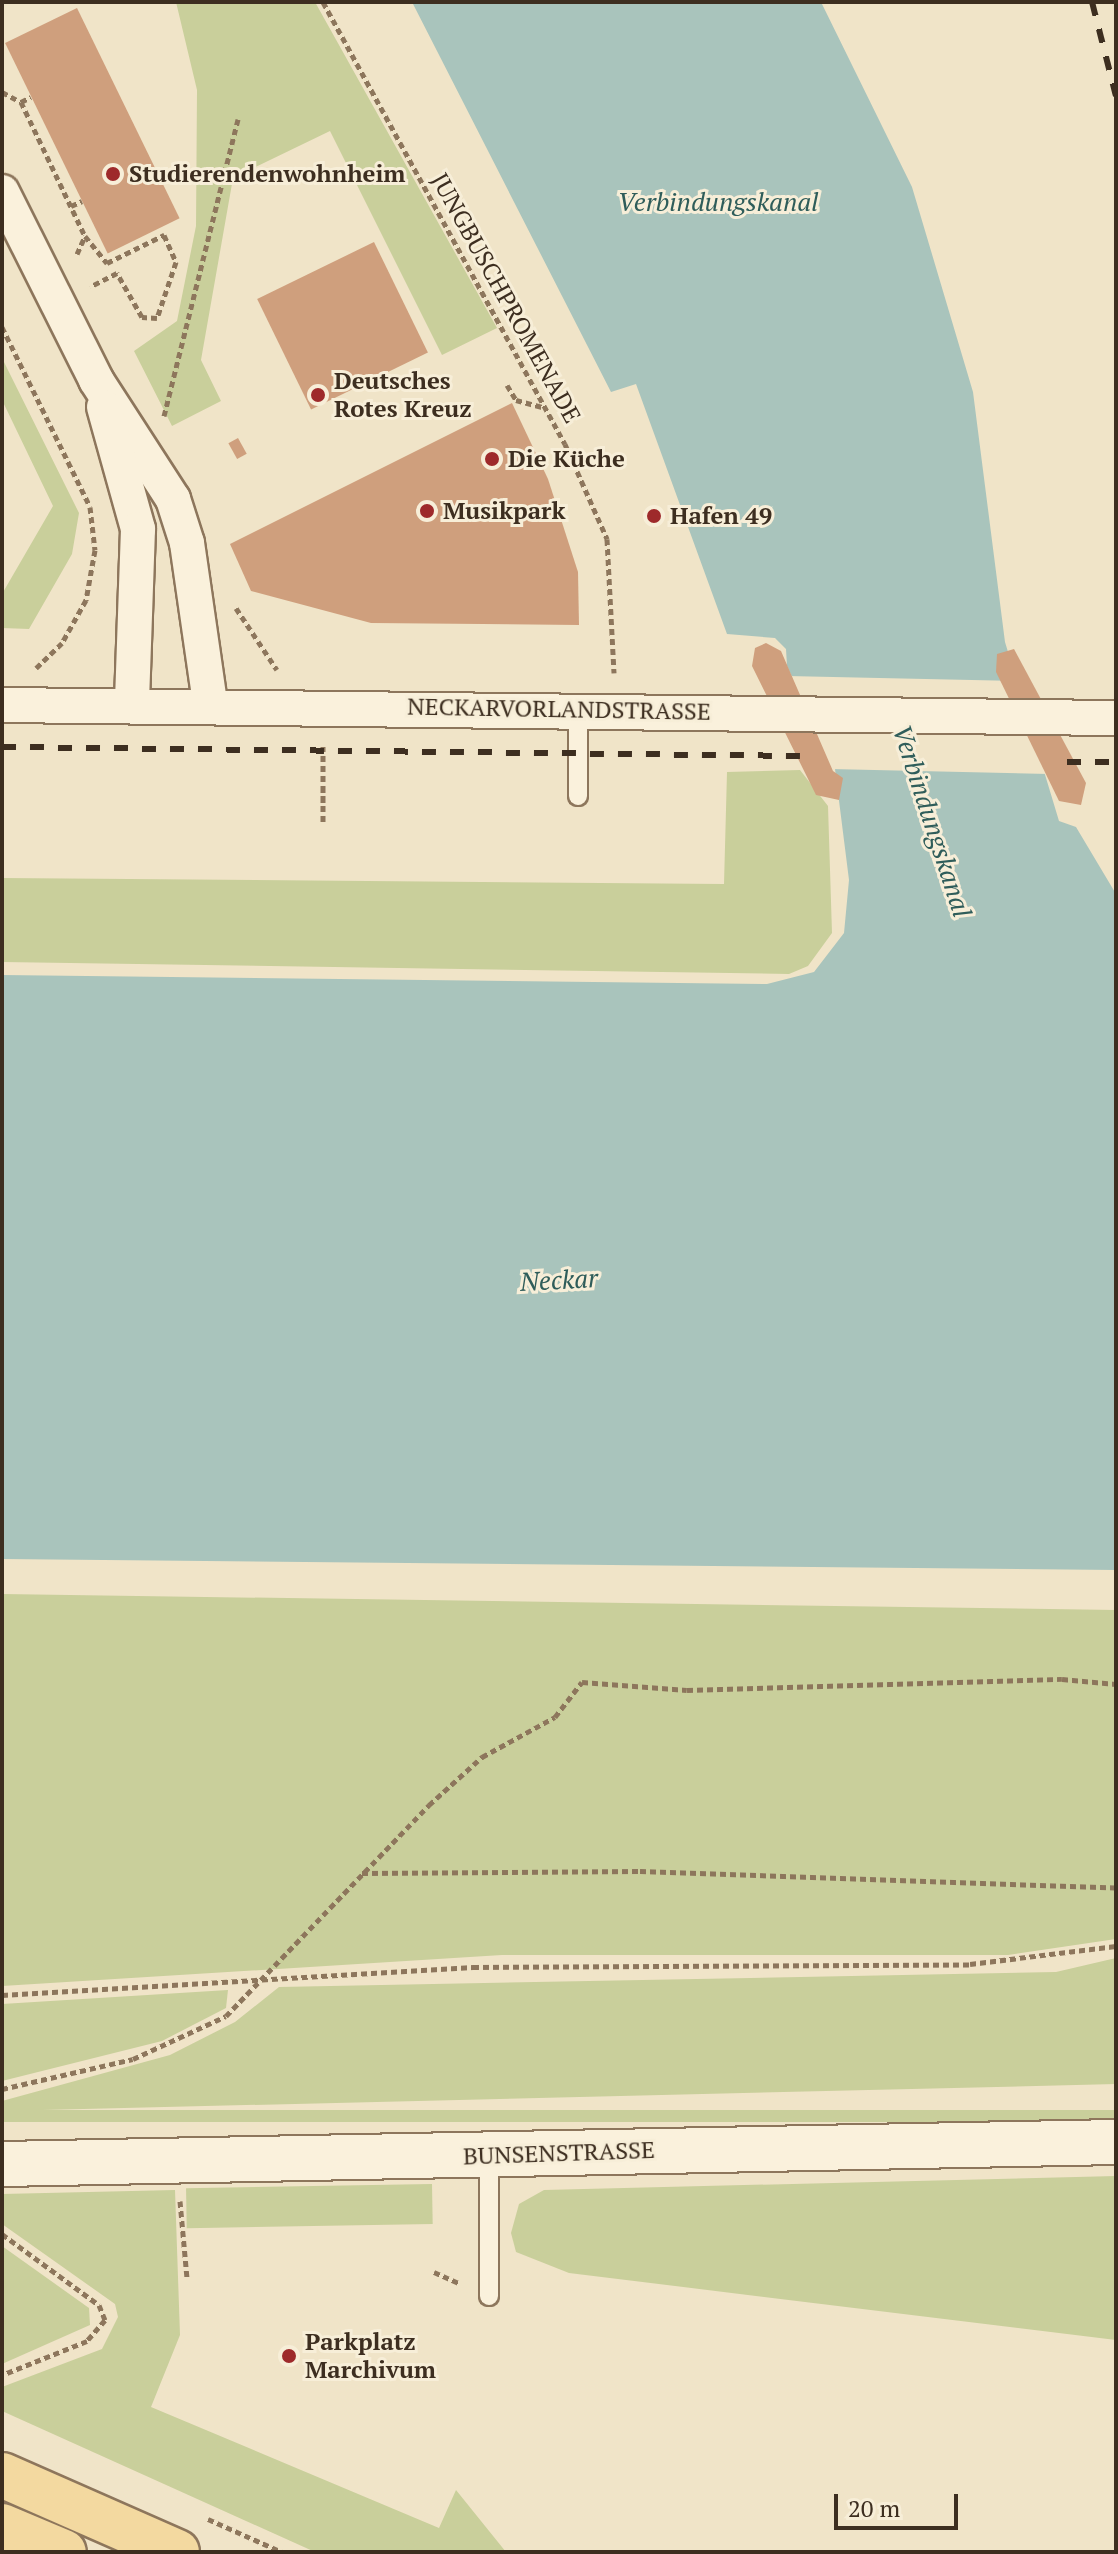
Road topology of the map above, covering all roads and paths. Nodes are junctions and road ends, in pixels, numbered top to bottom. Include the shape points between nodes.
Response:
1 (323, 2) edge
2 (2, 92) edge
3 (31, 97) dead end
4 (21, 102) junction
5 (238, 119) dead end
6 (2, 192) edge
7 (82, 201) dead end
8 (71, 206) junction
9 (57, 303) junction
10 (2, 327) edge
11 (96, 380) junction
12 (507, 385) dead end
13 (547, 409) junction
14 (153, 458) junction
15 (227, 596) dead end
16 (17, 671) dead end
17 (295, 672) dead end
18 (598, 674) dead end
19 (210, 703) junction
20 (132, 704) junction
21 (2, 705) edge
22 (322, 705) junction
23 (578, 709) junction
24 (1116, 718) edge
25 (578, 796) dead end
26 (323, 825) dead end
27 (1116, 1684) edge
28 (362, 1873) junction
29 (1116, 1888) edge
30 (1116, 1946) edge
31 (259, 1978) junction
32 (2, 1995) edge
33 (2, 2089) edge
34 (1116, 2142) edge
35 (489, 2157) junction
36 (179, 2160) junction
37 (2, 2164) edge
38 (2, 2234) edge
39 (187, 2278) dead end
40 (489, 2296) dead end
41 (2, 2375) edge
42 (2, 2475) edge
43 (2, 2526) edge
44 (64, 2552) edge
45 (177, 2552) edge

1 - 13 path, JUNGBUSCHPROMENADE
2 - 4 path
3 - 4 path
4 - 8 path
5 - 14 path
6 - 9 street
7 - 8 path
8 - 9 path via 107,263 164,235 176,262 157,318 142,317 117,273
9 - 11 street
10 - 16 path via 90,507 95,550 86,600 62,643 33,671
11 - 14 street
11 - 20 street via 138,529
12 - 13 path via 516,400
13 - 18 path, JUNGBUSCHPROMENADE via 607,539 614,674
14 - 19 street via 187,543
15 - 17 path via 279,672
19 - 20 street, NECKARVORLANDSTRASSE
19 - 22 street, NECKARVORLANDSTRASSE
20 - 21 street, NECKARVORLANDSTRASSE
22 - 23 street, NECKARVORLANDSTRASSE
22 - 26 path
23 - 24 street, NECKARVORLANDSTRASSE
23 - 25 lane
27 - 28 path via 1062,1679 687,1690 582,1682 555,1717 482,1757
28 - 29 path via 640,1871
28 - 31 path
30 - 31 path via 970,1964 473,1967
31 - 32 path
31 - 33 path via 226,2016 174,2045
34 - 35 street, BUNSENSTRASSE
35 - 36 street, BUNSENSTRASSE
35 - 40 lane
36 - 37 street, BUNSENSTRASSE
36 - 39 path
38 - 41 path via 99,2305 105,2320 87,2341
42 - 45 main road
43 - 44 main road

